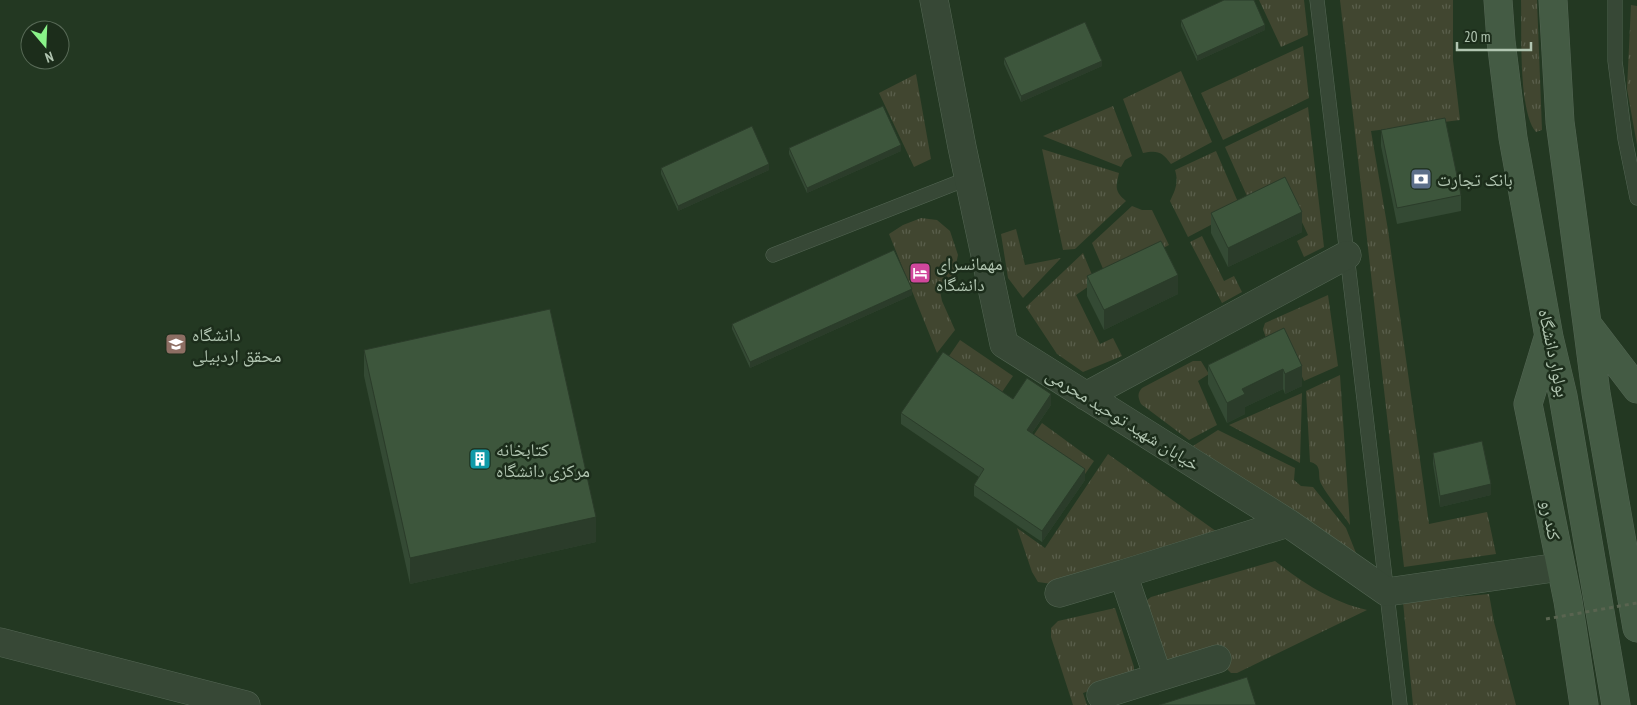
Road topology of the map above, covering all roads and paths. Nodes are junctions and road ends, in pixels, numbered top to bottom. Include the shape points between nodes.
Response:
1 (934, 0) edge
2 (1317, 0) edge
3 (1498, 0) edge
4 (1553, 0) edge
5 (1616, 0) edge
6 (969, 178) junction
7 (1637, 198) edge
8 (773, 255) dead end
9 (1347, 255) junction
10 (1587, 323) junction
11 (1548, 336) junction
12 (1637, 389) edge
13 (1086, 396) junction
14 (1288, 523) junction
15 (1560, 567) junction
16 (1123, 574) junction
17 (1387, 592) junction
18 (1059, 593) dead end
19 (1637, 603) edge
20 (1546, 619) dead end
21 (1637, 628) edge
22 (0, 642) edge
23 (1217, 658) dead end
24 (1158, 677) junction
25 (1101, 695) dead end
26 (246, 705) edge
27 (1400, 705) edge
28 (1584, 705) edge
29 (1616, 705) edge

1 - 6 street, خیابان شهید توحید محرمی
2 - 9 lane
3 - 11 main road, بولوار دانشگاه via 1513,138
4 - 10 main road, بولوار دانشگاه via 1560,122
5 - 7 lane via 1615,61
6 - 8 lane
6 - 13 street, خیابان شهید توحید محرمی via 1004,344
9 - 13 street
9 - 17 lane
10 - 12 main road
10 - 21 main road, بولوار دانشگاه
11 - 15 main road, کند رو via 1528,404
11 - 29 main road, بولوار دانشگاه via 1564,396
13 - 14 street, خیابان شهید توحید محرمی
14 - 16 street
14 - 17 street, خیابان شهید توحید محرمی
15 - 17 street
15 - 28 main road, کند رو
16 - 18 street
16 - 24 street
17 - 27 lane
19 - 20 path, bridge
22 - 26 street
23 - 24 street
24 - 25 street

